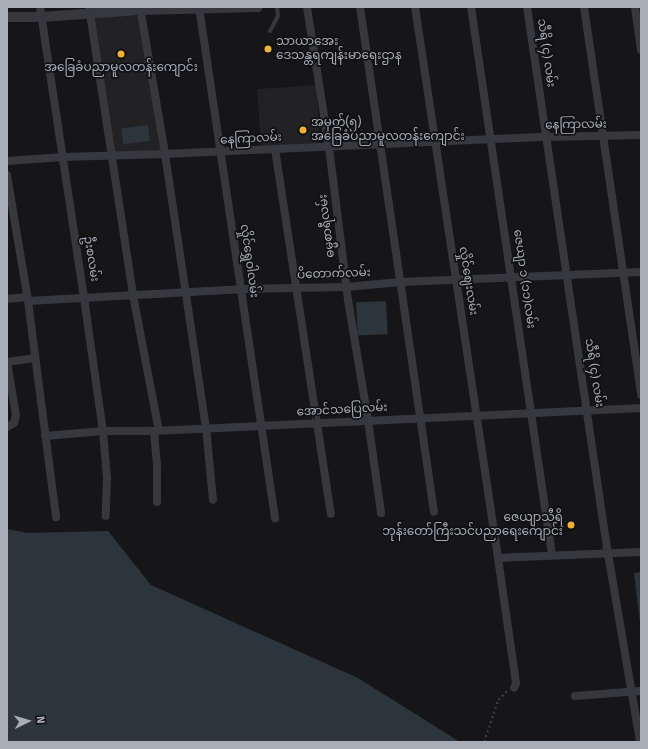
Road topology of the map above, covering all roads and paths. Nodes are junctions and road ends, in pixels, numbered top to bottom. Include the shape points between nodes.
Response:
1 (253, 7) edge
2 (258, 7) edge
3 (277, 7) edge
4 (307, 7) edge
5 (360, 7) edge
6 (415, 7) edge
7 (471, 7) edge
8 (528, 7) edge
9 (584, 7) edge
10 (635, 7) edge
11 (141, 8) edge
12 (199, 8) edge
13 (89, 10) edge
14 (40, 12) edge
15 (7, 17) edge
16 (270, 32) dead end
17 (641, 50) edge
18 (641, 135) edge
19 (546, 137) junction
20 (602, 137) junction
21 (492, 140) junction
22 (435, 142) junction
23 (381, 145) junction
24 (329, 147) junction
25 (275, 150) junction
26 (222, 152) junction
27 (165, 154) junction
28 (112, 156) junction
29 (63, 157) junction
30 (7, 161) edge
31 (7, 175) edge
32 (641, 272) edge
33 (623, 273) junction
34 (566, 275) junction
35 (512, 277) junction
36 (456, 280) junction
37 (401, 282) junction
38 (296, 287) junction
39 (346, 287) junction
40 (241, 289) junction
41 (186, 292) junction
42 (133, 295) junction
43 (84, 298) junction
44 (7, 299) edge
45 (27, 300) junction
46 (35, 358) junction
47 (7, 362) edge
48 (641, 395) edge
49 (641, 408) edge
50 (588, 410) junction
51 (531, 414) junction
52 (477, 416) junction
53 (421, 417) junction
54 (368, 420) junction
55 (317, 423) junction
56 (261, 426) junction
57 (7, 427) edge
58 (206, 427) junction
59 (103, 431) junction
60 (156, 431) junction
61 (45, 436) junction
62 (213, 500) dead end
63 (156, 502) dead end
64 (434, 512) dead end
65 (381, 513) dead end
66 (331, 514) dead end
67 (106, 516) dead end
68 (56, 517) dead end
69 (275, 518) dead end
70 (641, 552) edge
71 (608, 553) junction
72 (552, 555) junction
73 (498, 558) junction
74 (514, 688) joint
75 (631, 691) junction
76 (641, 691) edge
77 (575, 696) dead end
78 (484, 742) edge
79 (640, 742) edge

1 - 2 street
1 - 12 street
3 - 16 lane via 278,16
4 - 24 street, ဓမ္မစာရီလမ်း
5 - 23 street
6 - 22 street, လှိုင်ဈေးလမ်း
7 - 21 street, ဇေယျာ ၁ (၁၁)လမ်း
8 - 19 street, သီရိ (၄) လမ်း
9 - 20 street
10 - 17 street
11 - 12 street
11 - 13 street
11 - 27 street
12 - 26 street, လှိုင်ရွှေဝါလမ်း
13 - 14 street
13 - 28 street
14 - 15 street
14 - 29 street, ဦးစလမ်း
18 - 20 street, နေကြာလမ်း
19 - 20 street, နေကြာလမ်း
19 - 21 street, နေကြာလမ်း
19 - 34 street, သီရိ (၄) လမ်း
20 - 33 street
21 - 22 street, နေကြာလမ်း
21 - 35 street, ဇေယျာ ၁ (၁၁)လမ်း
22 - 23 street, နေကြာလမ်း
22 - 36 street, လှိုင်ဈေးလမ်း
23 - 24 street, နေကြာလမ်း
23 - 37 street
24 - 25 street, နေကြာလမ်း
24 - 39 street, ဓမ္မစာရီလမ်း
25 - 26 street, နေကြာလမ်း
25 - 38 street
26 - 27 street, နေကြာလမ်း
26 - 40 street, လှိုင်ရွှေဝါလမ်း
27 - 28 street, နေကြာလမ်း
27 - 41 street
28 - 29 street, နေကြာလမ်း
28 - 42 street
29 - 30 street, နေကြာလမ်း
29 - 43 street, ဦးစလမ်း
31 - 45 street
32 - 33 street, ပိတောက်လမ်း
33 - 34 street, ပိတောက်လမ်း
33 - 48 street
34 - 35 street, ပိတောက်လမ်း
34 - 50 street, သီရိ (၄) လမ်း
35 - 36 street, ပိတောက်လမ်း
35 - 51 street, ဇေယျာ ၁ (၁၁)လမ်း
36 - 37 street, ပိတောက်လမ်း
36 - 52 street, လှိုင်ဈေးလမ်း
37 - 39 street, ပိတောက်လမ်း
37 - 53 street
38 - 39 street, ပိတောက်လမ်း
38 - 40 street, ပိတောက်လမ်း
38 - 55 street
39 - 54 street, ဓမ္မစာရီလမ်း
40 - 41 street, ပိတောက်လမ်း
40 - 56 street, လှိုင်ရွှေဝါလမ်း
41 - 42 street, ပိတောက်လမ်း
41 - 58 street
42 - 43 street, ပိတောက်လမ်း
42 - 60 street
43 - 45 street, ပိတောက်လမ်း
43 - 59 street, ဦးစလမ်း
44 - 45 street, ပိတောက်လမ်း
45 - 46 street
46 - 47 street
46 - 61 street
47 - 57 street via 16,415 14,423
49 - 50 street, အောင်သပြေလမ်း
50 - 51 street, အောင်သပြေလမ်း
50 - 71 street, သီရိ (၄) လမ်း
51 - 52 street, အောင်သပြေလမ်း
51 - 72 street, ဇေယျာ ၁ (၁၁)လမ်း
52 - 53 street, အောင်သပြေလမ်း
52 - 73 street, လှိုင်ဈေးလမ်း
53 - 54 street, အောင်သပြေလမ်း
53 - 64 street
54 - 55 street, အောင်သပြေလမ်း
54 - 65 street, ဓမ္မစာရီလမ်း
55 - 56 street, အောင်သပြေလမ်း
55 - 66 street
56 - 58 street, အောင်သပြေလမ်း
56 - 69 street, လှိုင်ရွှေဝါလမ်း
58 - 60 street, အောင်သပြေလမ်း
58 - 62 street
59 - 60 street, အောင်သပြေလမ်း
59 - 61 street, အောင်သပြေလမ်း
59 - 67 street, ဦးစလမ်း via 107,478
60 - 63 street
61 - 68 street
70 - 71 street
71 - 72 street
71 - 75 street, သီရိ (၄) လမ်း
72 - 73 street
73 - 74 street, လှိုင်ဈေးလမ်း via 516,683
74 - 78 path via 502,694 498,700
75 - 76 street
75 - 77 street
75 - 79 street, သီရိ (၄) လမ်း

